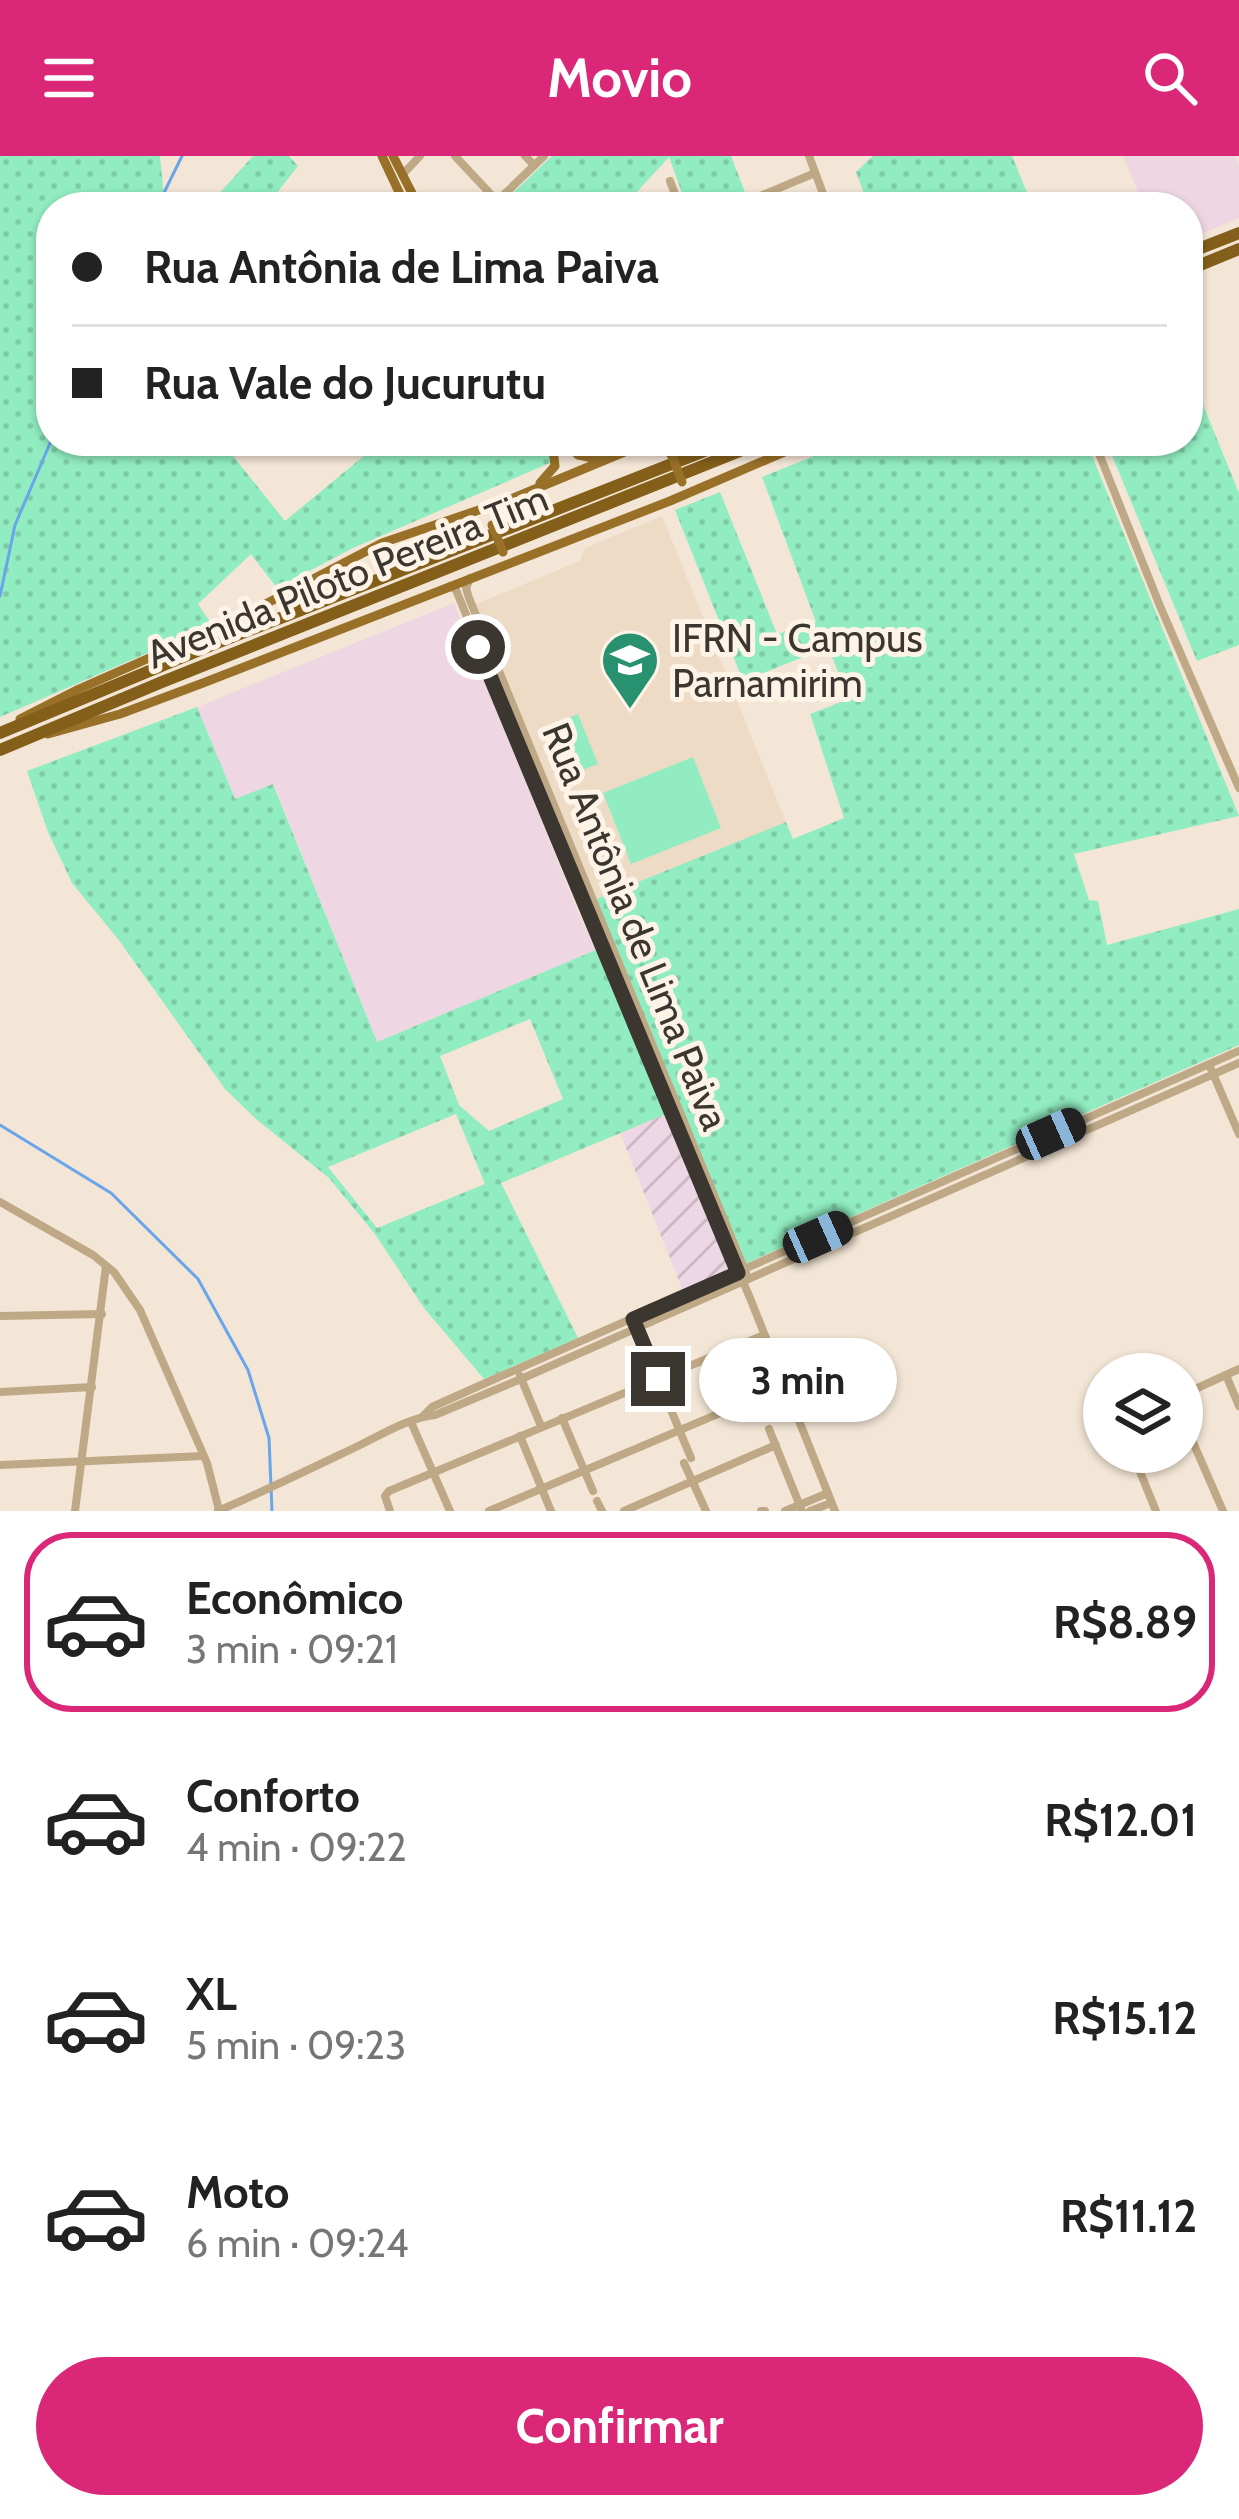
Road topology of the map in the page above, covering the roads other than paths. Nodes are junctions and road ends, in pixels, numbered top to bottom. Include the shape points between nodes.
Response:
1 (382, 156) edge
2 (393, 156) edge
3 (420, 156) edge
4 (455, 156) edge
5 (525, 156) edge
6 (544, 156) edge
7 (808, 156) edge
8 (534, 165) junction
9 (814, 173) junction
10 (402, 175) junction
11 (670, 181) dead end
12 (399, 192) edge
13 (411, 192) edge
14 (484, 192) edge
15 (506, 192) edge
16 (674, 192) edge
17 (769, 192) edge
18 (822, 192) edge
19 (1239, 233) edge
20 (1203, 247) edge
21 (1239, 249) edge
22 (1203, 264) edge
23 (554, 456) edge
24 (583, 456) edge
25 (614, 456) edge
26 (672, 456) edge
27 (710, 456) edge
28 (710, 456) edge
29 (775, 456) edge
30 (1100, 456) edge
31 (603, 460) junction
32 (529, 491) junction
33 (670, 501) junction
34 (498, 503) junction
35 (519, 559) junction
36 (470, 578) junction
37 (449, 586) junction
38 (490, 664) junction
39 (0, 732) edge
40 (25, 740) junction
41 (0, 750) edge
42 (1239, 788) edge
43 (1239, 1051) edge
44 (1239, 1063) edge
45 (1211, 1069) junction
46 (1239, 1134) edge
47 (0, 1202) edge
48 (106, 1264) junction
49 (743, 1276) junction
50 (102, 1314) junction
51 (0, 1316) edge
52 (635, 1323) junction
53 (764, 1335) junction
54 (1239, 1370) edge
55 (519, 1374) junction
56 (1226, 1376) junction
57 (658, 1379) junction
58 (784, 1386) junction
59 (1203, 1386) edge
60 (92, 1387) junction
61 (0, 1392) edge
62 (1239, 1406) edge
63 (562, 1418) junction
64 (411, 1422) junction
65 (541, 1426) junction
66 (769, 1429) dead end
67 (679, 1430) junction
68 (520, 1436) junction
69 (776, 1445) junction
70 (203, 1456) junction
71 (83, 1462) junction
72 (0, 1466) edge
73 (1203, 1466) edge
74 (584, 1471) junction
75 (435, 1473) junction
76 (1141, 1473) edge
77 (694, 1481) junction
78 (542, 1489) junction
79 (832, 1502) edge
80 (804, 1509) edge
81 (75, 1511) edge
82 (218, 1511) edge
83 (390, 1511) edge
84 (450, 1511) edge
85 (489, 1511) edge
86 (551, 1511) edge
87 (602, 1511) edge
88 (624, 1511) edge
89 (706, 1511) edge
90 (785, 1511) edge
91 (1156, 1511) edge
92 (1223, 1511) edge

1 - 12 main road
2 - 10 main road
3 - 10 street
4 - 14 street
5 - 8 street
6 - 8 street
7 - 9 street
8 - 15 street
9 - 17 street
9 - 18 street
10 - 13 main road
11 - 16 street
19 - 20 highway
21 - 22 highway
23 - 32 main road via 548,476
24 - 31 main road
25 - 31 main road
26 - 33 main road, bridge via 682,482
27 - 39 highway, Avenida Piloto Pereira Tim
28 - 40 highway, Avenida Piloto Pereira Tim
29 - 33 main road
30 - 42 street
31 - 32 main road
32 - 34 main road
33 - 35 main road
34 - 35 main road, bridge via 492,525 502,552
34 - 39 main road via 382,542
35 - 36 main road
36 - 37 main road
36 - 38 street, Rua Antônia de Lima Paiva via 466,590
37 - 38 street, Rua Antônia de Lima Paiva
37 - 40 main road via 120,714
38 - 49 street, Rua Antônia de Lima Paiva
40 - 41 highway, Avenida Piloto Pereira Tim
43 - 45 street
44 - 45 street
45 - 46 street
45 - 49 street
47 - 48 street
48 - 50 street
48 - 70 street via 140,1310
49 - 52 street
49 - 53 street, Rua Antônia de Lima Paiva
50 - 51 street
50 - 60 street
52 - 55 street
52 - 57 street
53 - 57 street
53 - 58 street, Rua Antônia de Lima Paiva
54 - 56 street
55 - 64 street
55 - 65 street
56 - 59 street
56 - 62 street
57 - 63 street
57 - 67 street
58 - 67 street
58 - 79 street, Rua Antônia de Lima Paiva
60 - 61 street
60 - 71 street
63 - 65 street
63 - 74 street
64 - 75 street
64 - 82 street
65 - 68 street
66 - 69 street
67 - 74 street
67 - 77 street
68 - 75 street
68 - 78 street
69 - 77 street
69 - 80 street
70 - 71 street
70 - 82 street
71 - 72 street
71 - 81 street
73 - 92 street
74 - 78 street
74 - 87 street
75 - 83 street via 388,1493
75 - 84 street
76 - 91 street
77 - 88 street
77 - 89 street
78 - 85 street
78 - 86 street
79 - 80 street
80 - 90 street

